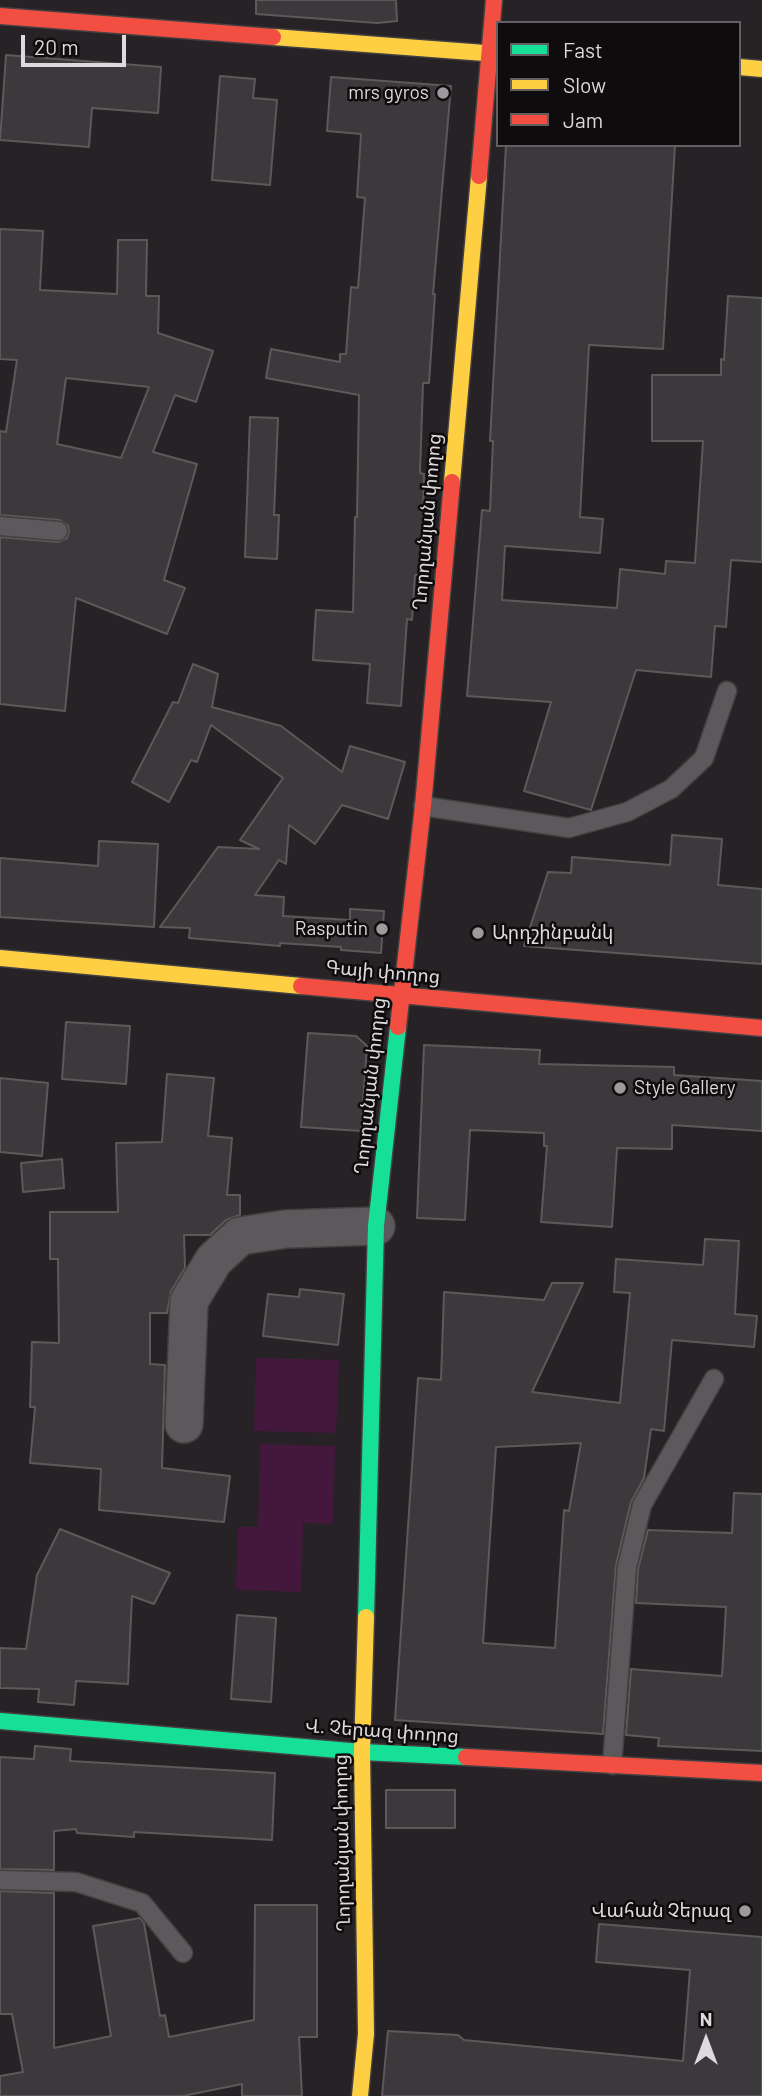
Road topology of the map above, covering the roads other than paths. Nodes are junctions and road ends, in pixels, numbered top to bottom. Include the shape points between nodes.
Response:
1 (494, 0) edge
2 (0, 16) edge
3 (494, 54) edge
4 (741, 68) edge
5 (762, 69) edge
6 (0, 526) edge
7 (58, 531) dead end
8 (727, 691) dead end
9 (423, 806) junction
10 (0, 958) edge
11 (401, 995) junction
12 (762, 1028) edge
13 (376, 1226) junction
14 (714, 1378) dead end
15 (184, 1424) dead end
16 (0, 1721) edge
17 (362, 1752) junction
18 (612, 1765) junction
19 (762, 1773) edge
20 (0, 1880) edge
21 (183, 1953) dead end
22 (360, 2096) edge

1 - 3 street, Ղորղանյան փողոց
2 - 3 street
3 - 9 street, Ղորղանյան փողոց
4 - 5 street
6 - 7 lane
8 - 9 lane via 704,758 671,789 627,812 569,828
9 - 11 street, Ղորղանյան փողոց
10 - 11 street, Գայի փողոց
11 - 12 street, Գայի փողոց
11 - 13 street, Ղորղանյան փողոց
13 - 15 street via 286,1229 240,1236 214,1260 189,1301
13 - 17 street, Ղորղանյան փողոց
14 - 18 lane via 642,1506 627,1567
16 - 17 street, Վ. Չերազ փողոց
17 - 18 street, Վ. Չերազ փողոց
17 - 22 street, Ղորղանյան փողոց via 366,2034
18 - 19 street, Վ. Չերազ փողոց
20 - 21 lane via 76,1882 142,1903

